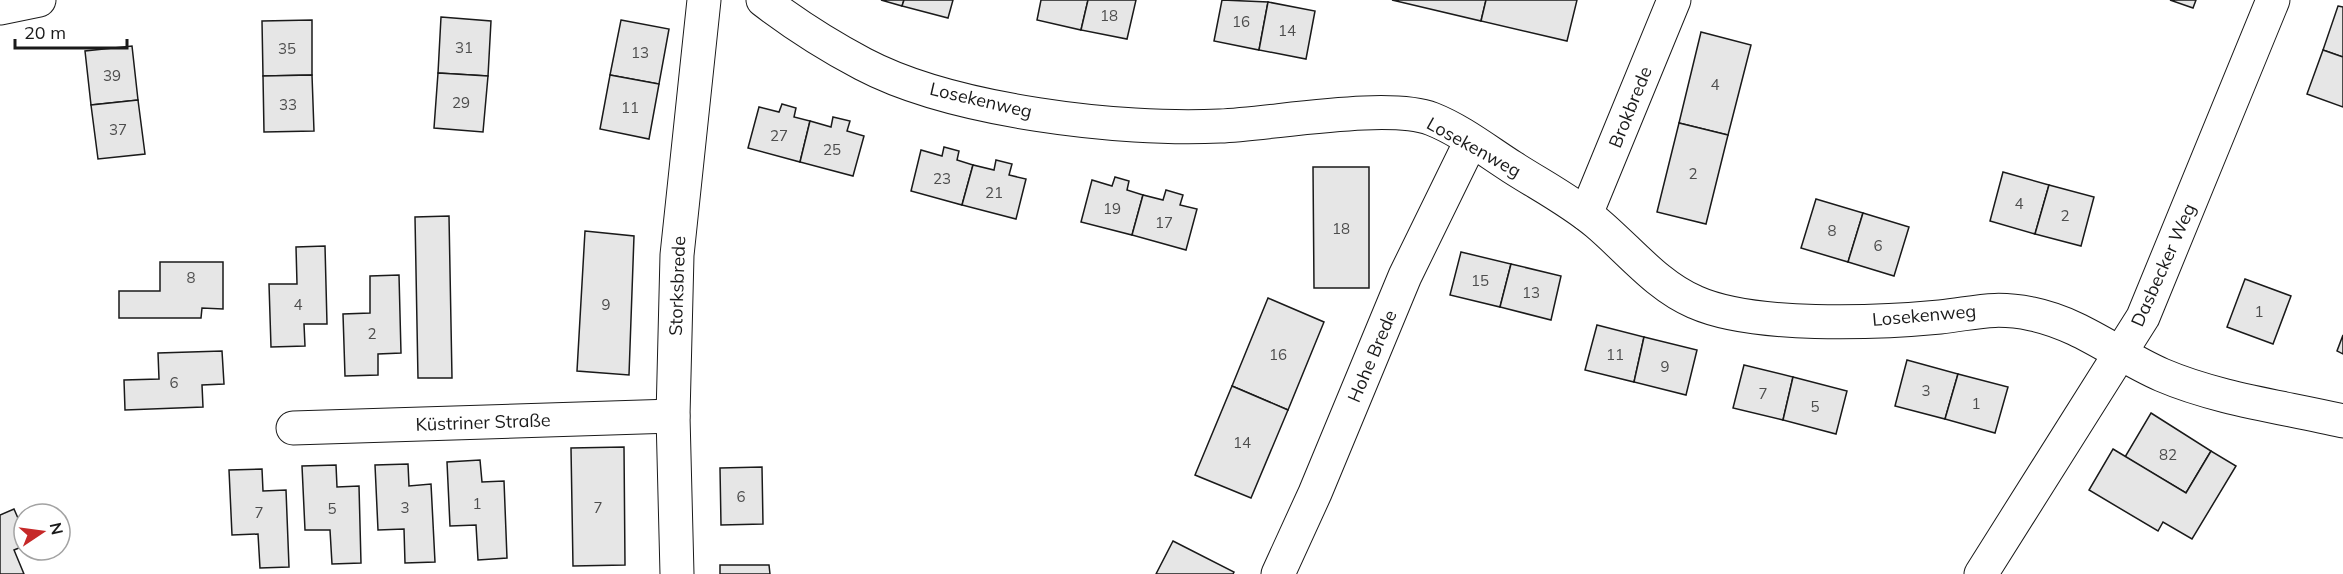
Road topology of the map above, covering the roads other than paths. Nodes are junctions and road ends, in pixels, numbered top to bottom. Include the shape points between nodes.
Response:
1 (704, 0) edge
2 (763, 0) edge
3 (1674, 0) edge
4 (2273, 0) edge
5 (1471, 141) junction
6 (1586, 214) junction
7 (2122, 353) junction
8 (673, 416) junction
9 (2343, 421) edge
10 (293, 428) dead end
11 (677, 574) edge
12 (1278, 574) edge
13 (1981, 574) edge

1 - 8 street, Storksbrede via 677,255
2 - 5 street, Losekenweg via 865,65 960,99 1029,113 1166,126 1398,114 1430,118
3 - 6 street, Brokbrede
4 - 7 street, Dasbecker Weg via 2143,317
5 - 6 street, Losekenweg
5 - 12 street, Hohe Brede via 1405,276
6 - 7 street, Losekenweg via 1666,287 1725,313 1806,321 1874,321 1941,317 1993,308 2035,314 2074,328
7 - 9 street, Losekenweg via 2188,386
7 - 13 street, Dasbecker Weg
8 - 10 street, Küstriner Straße
8 - 11 street, Storksbrede

